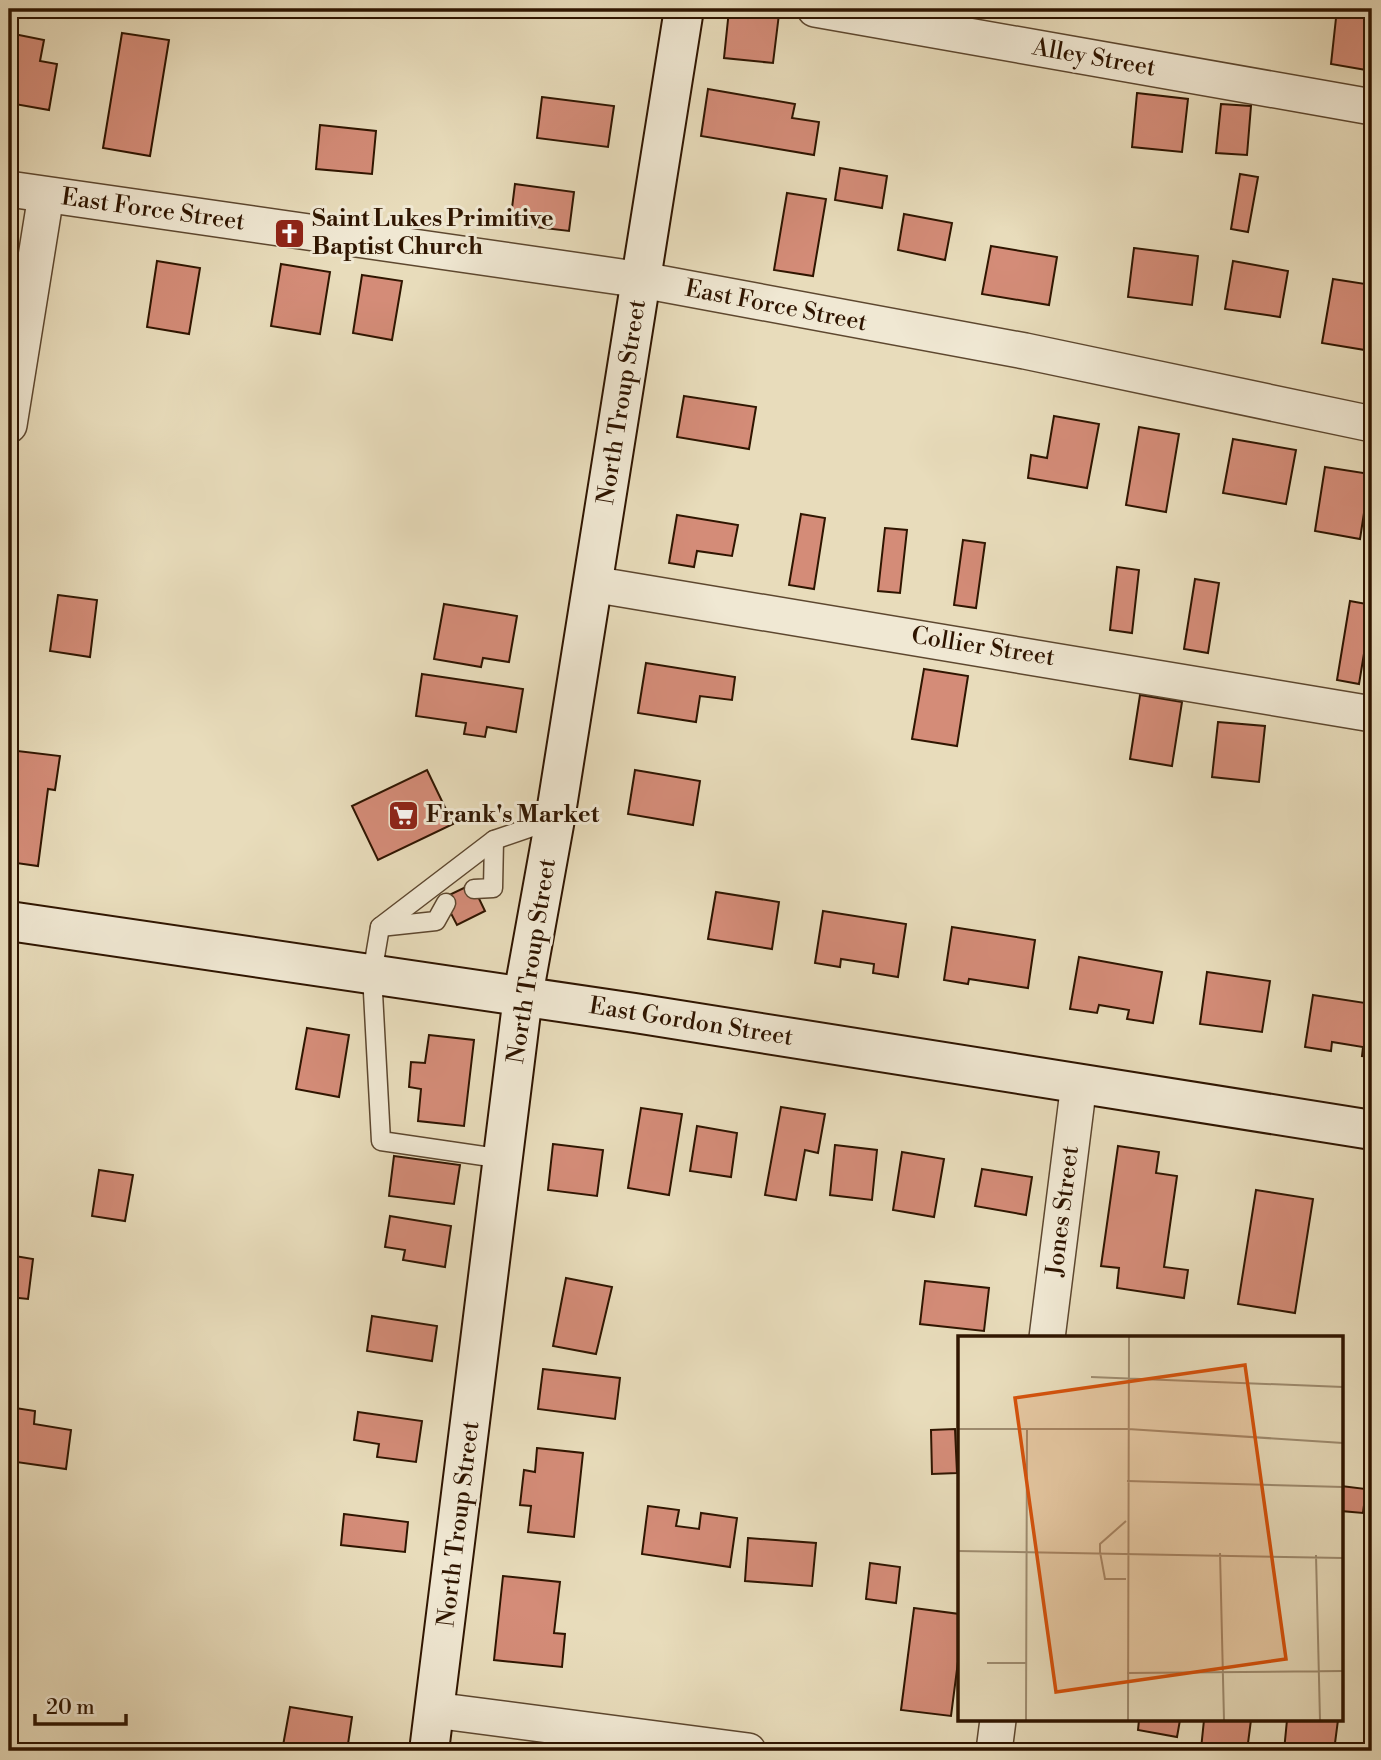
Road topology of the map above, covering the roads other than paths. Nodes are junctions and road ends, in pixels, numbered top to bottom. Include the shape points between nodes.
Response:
1 (684, 9) edge
2 (815, 9) edge
3 (1372, 107) edge
4 (9, 189) edge
5 (46, 195) junction
6 (642, 280) junction
7 (1372, 424) edge
8 (9, 425) edge
9 (592, 584) junction
10 (1372, 714) edge
11 (555, 819) junction
12 (494, 840) junction
13 (494, 888) junction
14 (474, 889) dead end
15 (446, 902) dead end
16 (483, 907) dead end
17 (9, 921) edge
18 (380, 927) junction
19 (372, 974) junction
20 (523, 996) junction
21 (1079, 1083) junction
22 (1372, 1130) edge
23 (503, 1159) junction
24 (1046, 1336) edge
25 (435, 1710) junction
26 (998, 1722) edge
27 (429, 1751) edge
28 (748, 1751) edge
29 (994, 1751) edge

1 - 6 street, North Troup Street
2 - 3 street, Alley Street
4 - 5 street, East Force Street
5 - 6 street, East Force Street
5 - 8 street
6 - 7 street, East Force Street via 1026,351
6 - 9 street, North Troup Street
9 - 10 street, Collier Street
9 - 11 street, North Troup Street
11 - 12 lane
11 - 20 street, North Troup Street
12 - 13 lane
12 - 18 lane
13 - 14 lane
13 - 16 lane
15 - 18 lane via 445,921
17 - 19 street, East Gordon Street
18 - 19 lane
19 - 20 street, East Gordon Street
19 - 23 lane via 381,1141
20 - 21 street, East Gordon Street
20 - 23 street, North Troup Street
21 - 22 street, East Gordon Street
21 - 24 street, Jones Street
23 - 25 street, North Troup Street
25 - 27 street, North Troup Street
25 - 28 street
26 - 29 street

